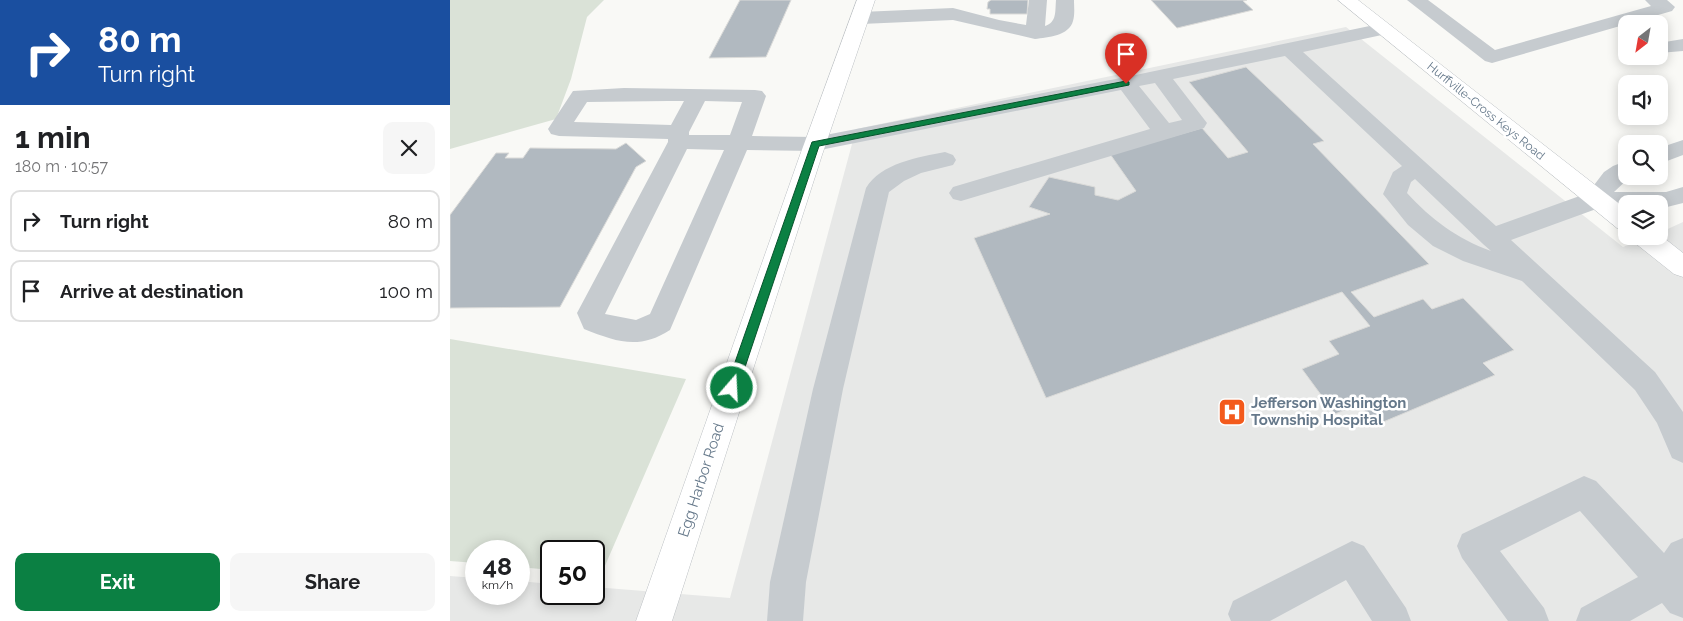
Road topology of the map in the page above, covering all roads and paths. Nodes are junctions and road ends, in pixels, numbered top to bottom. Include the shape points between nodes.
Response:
1 (1038, 0) edge
2 (1065, 0) edge
3 (1347, 0) edge
4 (1416, 0) edge
5 (1654, 0) edge
6 (954, 7) edge
7 (863, 9) edge
8 (1384, 29) junction
9 (1036, 33) junction
10 (1683, 45) edge
11 (1668, 47) edge
12 (1290, 50) junction
13 (1160, 76) junction
14 (1126, 84) junction
15 (698, 95) junction
16 (928, 123) junction
17 (1164, 132) junction
18 (678, 137) junction
19 (739, 142) junction
20 (815, 144) junction
21 (1683, 147) edge
22 (1668, 153) edge
23 (945, 160) junction
24 (1417, 167) junction
25 (1618, 173) edge
26 (1683, 195) edge
27 (1597, 200) junction
28 (1618, 216) edge
29 (1492, 237) junction
30 (1655, 245) edge
31 (1683, 267) edge
32 (1532, 275) junction
33 (1683, 448) edge
34 (1677, 579) edge
35 (1602, 619) edge
36 (654, 621) edge
37 (785, 621) edge
38 (1250, 621) edge
39 (1393, 621) edge
40 (1531, 621) edge

1 - 9 street
2 - 9 street via 1064,22 1050,32
3 - 8 main road, Hurffville-Cross Keys Road
4 - 5 street via 1492,57 1666,7
6 - 7 street
6 - 9 street
7 - 20 main road, Egg Harbor Road
8 - 12 street
8 - 27 main road, Hurffville-Cross Keys Road
10 - 11 street
12 - 13 street
12 - 24 street
13 - 14 street
13 - 17 street via 1196,123
14 - 16 street
14 - 17 street
15 - 18 street
15 - 18 street via 580,96 559,129
15 - 19 street via 755,96
16 - 20 street
16 - 23 street
17 - 23 street via 964,199
18 - 19 street
18 - 19 street via 590,313 594,321 604,326 636,332 660,322
19 - 20 street
20 - 36 main road, Egg Harbor Road
21 - 22 street
23 - 37 street via 915,166 878,188 826,398 788,582
24 - 29 street
24 - 32 street via 1401,178 1395,194 1414,217 1442,239 1485,259
25 - 27 street via 1605,185
26 - 27 street via 1666,200
27 - 28 main road, Hurffville-Cross Keys Road
27 - 29 street
29 - 32 street
30 - 31 main road
32 - 33 street via 1645,381 1669,415
34 - 35 street
34 - 40 street via 1584,492 1474,546
38 - 39 street via 1246,614 1352,558

